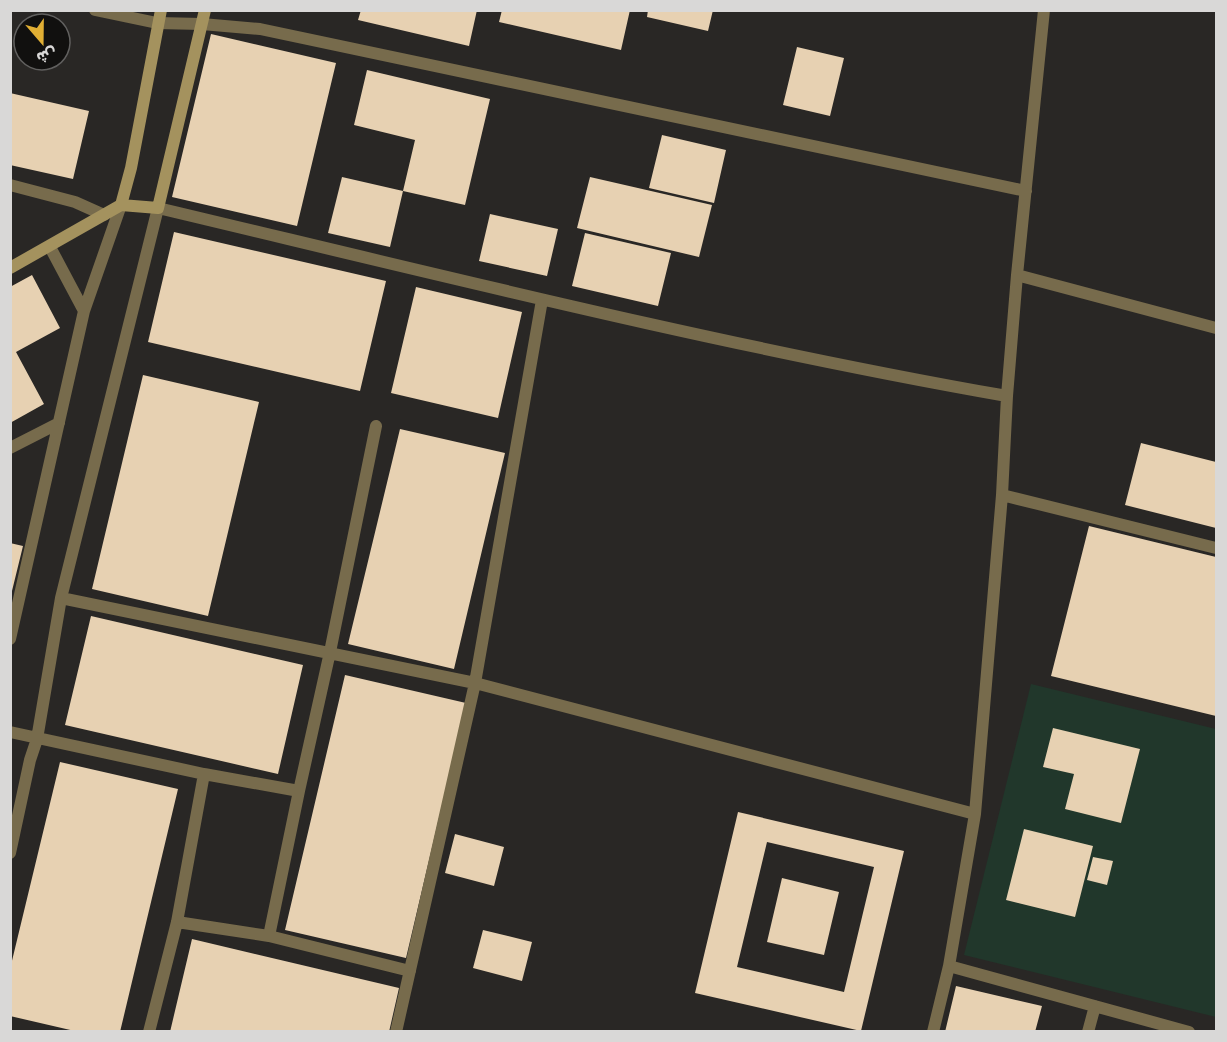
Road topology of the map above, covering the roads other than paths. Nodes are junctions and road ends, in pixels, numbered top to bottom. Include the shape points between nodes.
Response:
1 (95, 10) edge
2 (160, 10) edge
3 (205, 10) edge
4 (1044, 10) edge
5 (158, 23) junction
6 (202, 24) junction
7 (10, 185) edge
8 (1026, 191) junction
9 (121, 205) junction
10 (158, 208) junction
11 (104, 215) junction
12 (50, 247) junction
13 (10, 268) edge
14 (1017, 275) junction
15 (542, 300) junction
16 (84, 311) junction
17 (1216, 328) edge
18 (1007, 396) junction
19 (58, 423) junction
20 (376, 426) dead end
21 (10, 448) edge
22 (1002, 495) junction
23 (1216, 548) edge
24 (61, 598) junction
25 (10, 639) edge
26 (330, 652) junction
27 (475, 683) junction
28 (10, 732) edge
29 (37, 739) junction
30 (204, 774) junction
31 (298, 791) junction
32 (975, 814) junction
33 (10, 853) edge
34 (177, 922) junction
35 (269, 936) junction
36 (949, 966) junction
37 (410, 971) junction
38 (1095, 1006) junction
39 (149, 1032) edge
40 (396, 1032) edge
41 (933, 1032) edge
42 (1088, 1032) edge
43 (1189, 1032) edge

1 - 5 street
2 - 5 main road
3 - 6 main road
4 - 8 street
5 - 6 street
5 - 9 main road
6 - 8 street via 260,29
6 - 10 main road
7 - 11 street via 75,202
8 - 14 street
9 - 10 main road
9 - 11 main road
9 - 16 street
10 - 15 street
10 - 24 street
11 - 12 main road
12 - 13 main road
12 - 16 street
14 - 17 street
14 - 18 street
15 - 18 street
15 - 27 street
16 - 19 street
18 - 22 street
19 - 21 street
19 - 25 street
20 - 26 street
22 - 23 street
22 - 32 street
24 - 26 street
24 - 29 street
26 - 27 street
26 - 31 street
27 - 32 street
27 - 37 street
28 - 29 street
29 - 30 street
29 - 33 street
30 - 31 street
30 - 34 street
31 - 35 street
32 - 36 street
34 - 35 street
34 - 39 street
35 - 37 street
36 - 38 street
36 - 41 street
37 - 40 street
38 - 42 street
38 - 43 street

